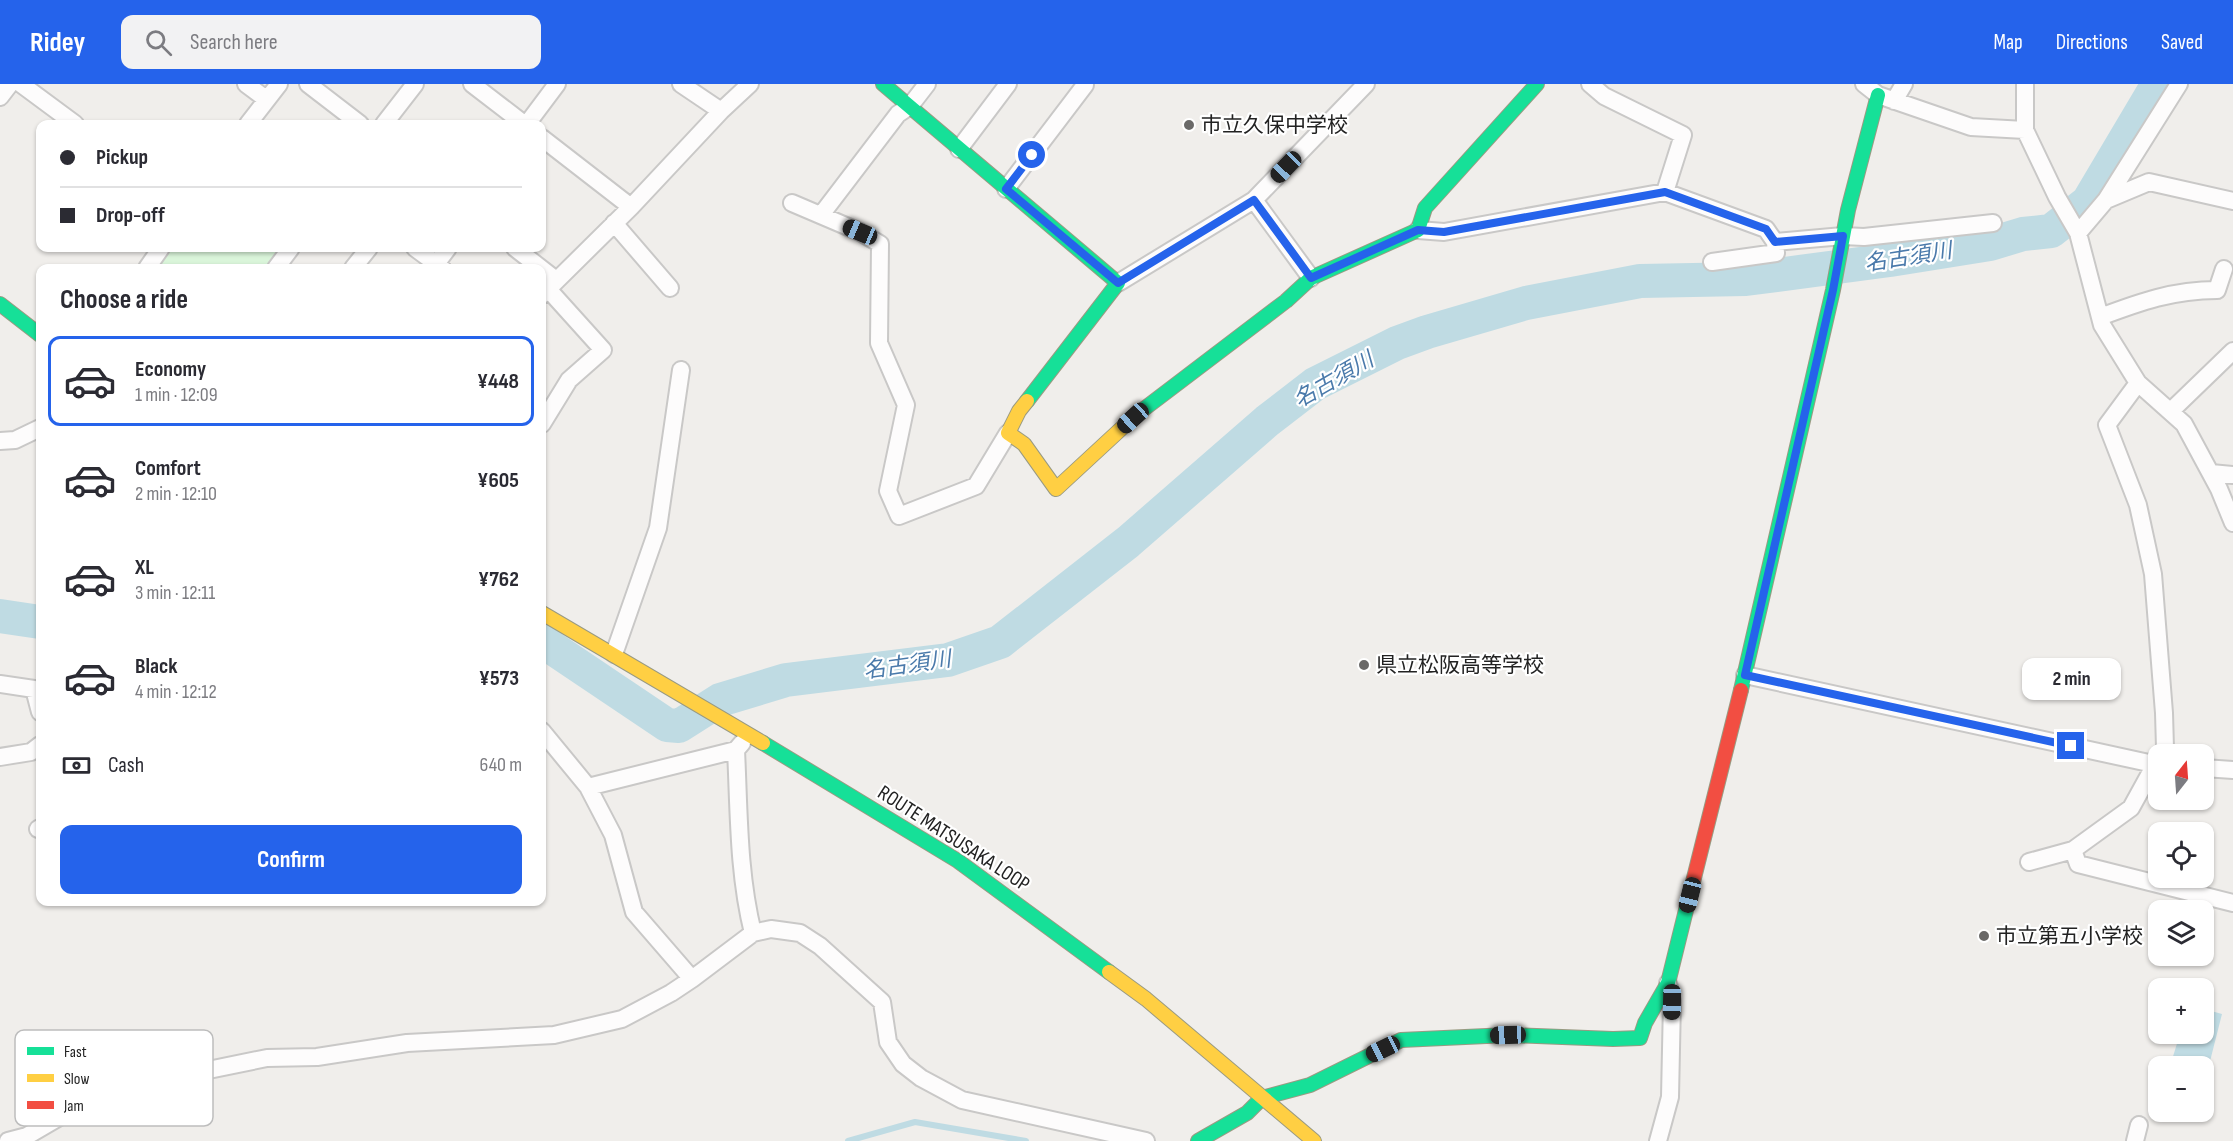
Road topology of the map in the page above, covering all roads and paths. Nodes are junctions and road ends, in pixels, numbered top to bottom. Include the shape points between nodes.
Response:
1 (10, 84) edge
2 (21, 84) edge
3 (246, 84) edge
4 (279, 84) edge
5 (308, 84) edge
6 (415, 84) edge
7 (472, 84) edge
8 (557, 84) edge
9 (681, 84) edge
10 (750, 84) edge
11 (883, 84) edge
12 (927, 84) edge
13 (1008, 84) edge
14 (1084, 84) edge
15 (1366, 84) edge
16 (1537, 84) edge
17 (1590, 84) edge
18 (1864, 84) edge
19 (1904, 84) edge
20 (2025, 84) edge
21 (2179, 84) edge
22 (0, 97) edge
23 (1886, 98) junction
24 (266, 99) junction
25 (910, 106) junction
26 (721, 111) junction
27 (70, 120) edge
28 (251, 120) edge
29 (355, 120) edge
30 (387, 120) edge
31 (520, 120) edge
32 (528, 120) edge
33 (2025, 130) junction
34 (546, 141) edge
35 (959, 149) junction
36 (1006, 189) junction
37 (1665, 192) junction
38 (1254, 200) junction
39 (2106, 200) junction
40 (2233, 201) edge
41 (792, 203) dead end
42 (631, 207) junction
43 (820, 215) junction
44 (614, 223) junction
45 (1994, 223) dead end
46 (1418, 230) junction
47 (2078, 233) junction
48 (1843, 236) junction
49 (1775, 242) junction
50 (420, 252) edge
51 (518, 252) edge
52 (1712, 262) dead end
53 (434, 264) edge
54 (529, 264) edge
55 (2224, 269) dead end
56 (1311, 278) junction
57 (1118, 283) junction
58 (549, 288) edge
59 (670, 288) dead end
60 (0, 304) edge
61 (2100, 317) junction
62 (36, 332) edge
63 (2233, 351) edge
64 (681, 370) dead end
65 (2138, 384) junction
66 (2175, 407) dead end
67 (546, 417) edge
68 (36, 430) edge
69 (1008, 433) junction
70 (0, 441) edge
71 (2211, 473) junction
72 (2233, 475) edge
73 (2233, 523) edge
74 (546, 615) edge
75 (614, 654) junction
76 (1745, 675) junction
77 (0, 684) edge
78 (36, 697) edge
79 (741, 730) junction
80 (546, 736) edge
81 (2165, 744) edge
82 (36, 748) edge
83 (736, 750) junction
84 (0, 757) edge
85 (2148, 759) edge
86 (2214, 769) edge
87 (2233, 770) edge
88 (2148, 778) edge
89 (588, 786) junction
90 (2073, 850) junction
91 (2028, 862) dead end
92 (2233, 903) edge
93 (753, 933) junction
94 (692, 980) junction
95 (1668, 983) junction
96 (213, 1069) edge
97 (1262, 1098) junction
98 (44, 1126) edge
99 (8, 1141) edge
100 (1146, 1141) edge
101 (1198, 1141) edge
102 (1314, 1141) edge
103 (1658, 1141) edge

1 - 22 street
2 - 27 street
3 - 24 street
4 - 24 street
5 - 29 street
6 - 30 street
7 - 31 street
8 - 32 street
9 - 26 street
10 - 26 street
11 - 25 street
12 - 25 street
13 - 35 street
14 - 36 street
15 - 38 street
16 - 46 street via 1425,208
17 - 37 street via 1604,96 1683,135
18 - 23 street
19 - 23 street
20 - 33 street
21 - 39 street
23 - 33 street via 1971,127
23 - 48 street
24 - 28 street
25 - 35 street
25 - 43 street via 897,114
26 - 42 street
33 - 47 street
34 - 42 street
35 - 36 street
36 - 57 street
37 - 46 street via 1444,232
37 - 49 street via 1766,229
38 - 56 street
38 - 57 street
39 - 40 street via 2149,182
39 - 47 street
41 - 43 street
42 - 44 street
43 - 69 street via 880,244 879,343 906,405 888,491 898,516 975,486
44 - 58 street
44 - 59 street
45 - 48 street
46 - 56 street
47 - 61 street
48 - 49 street
48 - 76 street
49 - 52 street via 1776,253
50 - 53 street
51 - 54 street
55 - 61 street via 2217,290 2157,296
56 - 69 street via 1148,404 1056,489 1024,444
57 - 69 street via 1019,411
58 - 67 street via 603,350 569,380
60 - 62 street
61 - 65 street
63 - 66 street
64 - 75 street via 658,528
65 - 71 street via 2184,424
65 - 81 street via 2107,425 2138,505 2153,574
68 - 70 street via 15,440
71 - 72 street
71 - 73 street
74 - 75 street, ROUTE MATSUSAKA LOOP
75 - 79 street, ROUTE MATSUSAKA LOOP
76 - 85 street
76 - 95 street
77 - 78 street via 34,689
79 - 83 street
79 - 97 street, ROUTE MATSUSAKA LOOP via 958,861 1146,999
80 - 89 street
82 - 84 street
83 - 89 street
83 - 93 street via 740,858
86 - 87 street
88 - 90 street via 2131,808
89 - 94 street via 613,835 634,912
90 - 91 street
90 - 92 street via 2078,864
93 - 94 street
93 - 100 street via 771,928 800,933 820,945 882,1002 888,1042 903,1064 962,1100
94 - 96 street via 622,1019 554,1035 407,1043 317,1057 267,1058
95 - 97 street via 1640,1038 1508,1035 1401,1040 1310,1084
95 - 103 street via 1672,1002 1670,1097
97 - 101 street via 1247,1113
97 - 102 street, ROUTE MATSUSAKA LOOP
98 - 99 street

